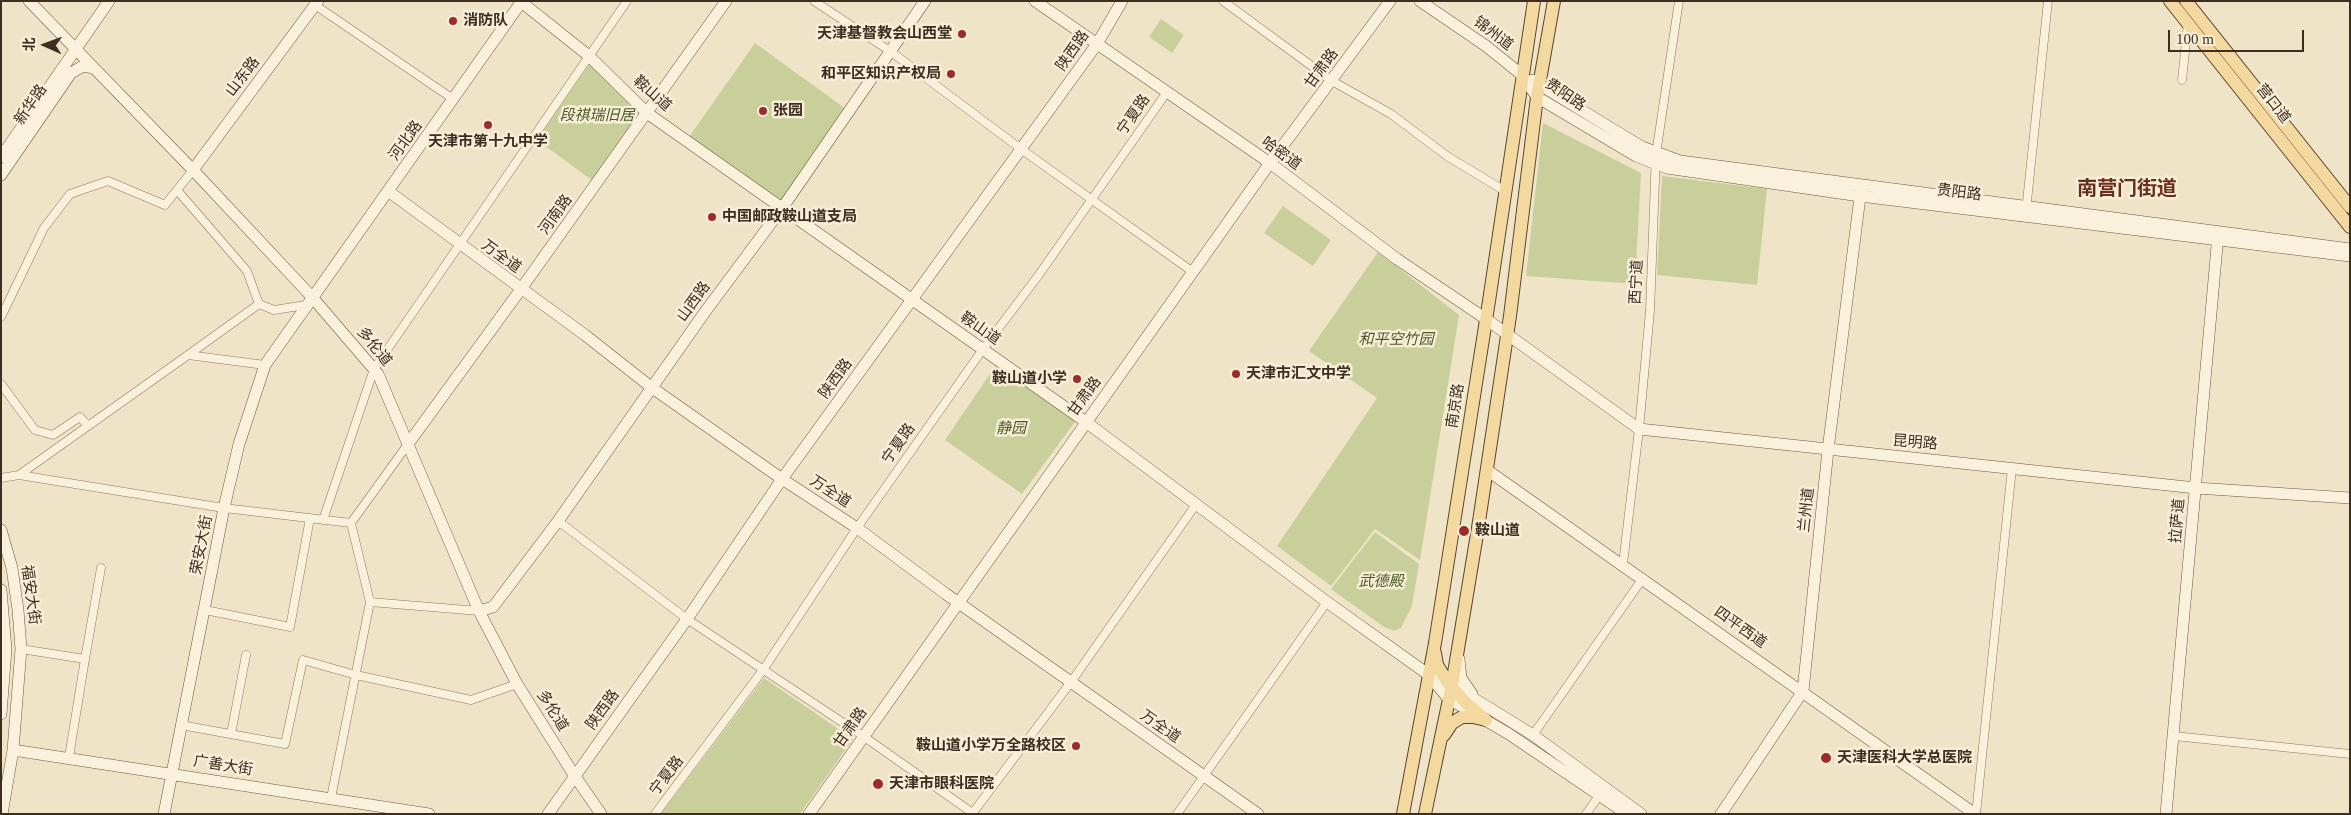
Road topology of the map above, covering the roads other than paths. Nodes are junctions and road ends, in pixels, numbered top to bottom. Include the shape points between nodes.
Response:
1 (29, 1) edge
2 (109, 1) edge
3 (627, 1) edge
4 (726, 1) edge
5 (814, 1) edge
6 (926, 1) edge
7 (1035, 1) edge
8 (1122, 1) edge
9 (1223, 1) edge
10 (1390, 1) edge
11 (1420, 1) edge
12 (1534, 1) edge
13 (1554, 1) edge
14 (1679, 1) edge
15 (2048, 1) edge
16 (2170, 1) edge
17 (521, 2) edge
18 (2186, 2) edge
19 (317, 3) edge
20 (2188, 23) junction
21 (1097, 44) junction
22 (75, 49) junction
23 (890, 51) junction
24 (588, 56) junction
25 (94, 68) junction
26 (1522, 75) junction
27 (1332, 80) junction
28 (2182, 80) dead end
29 (1539, 83) junction
30 (1167, 92) junction
31 (1537, 97) junction
32 (453, 99) junction
33 (648, 113) junction
34 (1021, 149) junction
35 (1, 157) edge
36 (1656, 159) junction
37 (1270, 163) junction
38 (193, 170) junction
39 (1, 175) edge
40 (177, 190) junction
41 (388, 191) junction
42 (1861, 191) junction
43 (1505, 192) junction
44 (1092, 199) junction
45 (783, 207) junction
46 (2350, 207) edge
47 (2025, 211) junction
48 (2350, 227) edge
49 (2218, 236) junction
50 (458, 244) junction
51 (2350, 249) edge
52 (2350, 256) edge
53 (1193, 272) junction
54 (521, 289) junction
55 (912, 300) junction
56 (309, 301) junction
57 (259, 304) junction
58 (1, 317) edge
59 (1486, 319) junction
60 (1506, 335) junction
61 (983, 349) junction
62 (188, 354) junction
63 (265, 365) junction
64 (374, 369) junction
65 (1, 384) edge
66 (651, 388) junction
67 (1086, 422) junction
68 (88, 426) junction
69 (1639, 429) junction
70 (408, 444) junction
71 (1828, 450) junction
72 (2012, 468) junction
73 (1487, 470) junction
74 (20, 475) junction
75 (1, 478) edge
76 (782, 479) junction
77 (2196, 488) junction
78 (2350, 498) edge
79 (1197, 503) junction
80 (224, 508) junction
81 (310, 518) junction
82 (323, 520) junction
83 (558, 522) junction
84 (351, 523) junction
85 (857, 528) junction
86 (1, 530) edge
87 (1623, 564) junction
88 (101, 568) dead end
89 (1643, 578) junction
90 (1, 590) edge
91 (370, 602) junction
92 (1327, 602) junction
93 (959, 603) junction
94 (205, 610) junction
95 (479, 611) junction
96 (686, 619) junction
97 (1459, 642) junction
98 (1435, 643) junction
99 (21, 649) junction
100 (246, 655) dead end
101 (85, 659) junction
102 (763, 670) junction
103 (356, 675) junction
104 (1429, 675) junction
105 (1071, 682) junction
106 (517, 684) junction
107 (1450, 689) junction
108 (1804, 691) junction
109 (1477, 699) junction
110 (1, 714) edge
111 (1486, 720) junction
112 (181, 725) junction
113 (231, 734) junction
114 (1533, 734) junction
115 (864, 736) junction
116 (2174, 736) junction
117 (1439, 746) junction
118 (13, 750) junction
119 (2350, 754) edge
120 (69, 757) junction
121 (171, 773) junction
122 (574, 775) junction
123 (1204, 776) junction
124 (1603, 792) junction
125 (331, 798) junction
126 (973, 813) edge
127 (2, 814) edge
128 (164, 814) edge
129 (429, 814) edge
130 (548, 814) edge
131 (601, 814) edge
132 (655, 814) edge
133 (809, 814) edge
134 (1178, 814) edge
135 (1258, 814) edge
136 (1402, 814) edge
137 (1425, 814) edge
138 (1586, 814) edge
139 (1627, 814) edge
140 (1641, 814) edge
141 (1721, 814) edge
142 (1975, 814) edge
143 (2166, 814) edge

1 - 22 street, 多伦道
2 - 22 street, 新华路
3 - 24 street
4 - 33 street, 河南路
5 - 23 street
6 - 23 street, 山西路
7 - 21 street, 哈密道
8 - 21 street, 陕西路
9 - 27 street
10 - 27 street, 甘肃路
11 - 26 street, 锦州道
12 - 26 main road, 南京路
13 - 29 main road
14 - 36 street, 西宁道
15 - 47 street
16 - 20 main road, 营口道
17 - 24 street, 鞍山道
17 - 32 street, 河北路
18 - 20 street
18 - 46 main road, 营口道
19 - 32 street
19 - 38 street, 山东路
20 - 28 street
20 - 48 main road, 营口道
21 - 30 street, 哈密道
21 - 34 street, 陕西路
22 - 25 street, 多伦道
22 - 35 street, 新华路
23 - 34 street
23 - 45 street, 山西路
24 - 33 street, 鞍山道
24 - 50 street
25 - 38 street, 多伦道
25 - 39 street, 新华路 via 83,66 71,73
26 - 29 street, 贵阳路
26 - 31 street, 贵阳路
26 - 43 main road, 南京路
27 - 37 street, 甘肃路
27 - 43 street via 1391,114 1447,156
29 - 31 main road
29 - 36 street, 贵阳路
30 - 37 street, 哈密道
30 - 44 street, 宁夏路
31 - 36 street, 贵阳路 via 1636,156
31 - 60 main road
32 - 41 street, 河北路
33 - 45 street, 鞍山道
33 - 54 street, 河南路
34 - 44 street
34 - 55 street, 陕西路
36 - 42 street, 贵阳路 via 1676,170
36 - 69 street, 西宁道 via 1650,311
37 - 53 street, 甘肃路
37 - 59 street, 哈密道 via 1397,259
38 - 40 street
38 - 56 street, 多伦道
40 - 57 street via 246,272
40 - 58 street via 165,205 108,181 70,194 44,228
41 - 50 street, 万全道
41 - 56 street, 河北路
42 - 47 street, 贵阳路
42 - 71 street, 兰州道
43 - 59 main road, 南京路
44 - 53 street
44 - 61 street, 宁夏路
45 - 55 street, 鞍山道
45 - 66 street, 山西路
47 - 49 street, 贵阳路
49 - 51 street, 贵阳路
49 - 52 street, 贵阳路
49 - 77 street, 拉萨道
50 - 54 street, 万全道
50 - 64 street
53 - 67 street, 甘肃路
54 - 66 street, 万全道
54 - 70 street, 河南路
55 - 61 street, 鞍山道
55 - 76 street, 陕西路
56 - 57 street via 274,310
56 - 63 street, 荣安大街
56 - 64 street, 多伦道
57 - 62 street
59 - 60 street, 哈密道
59 - 98 main road, 南京路
60 - 69 street, 昆明路
60 - 73 main road
61 - 67 street, 鞍山道
61 - 85 street, 宁夏路
62 - 63 street
62 - 68 street
63 - 80 street, 荣安大街 via 239,444
64 - 70 street, 多伦道
64 - 82 street
65 - 68 street via 35,430 53,435 80,417
66 - 76 street, 万全道
66 - 83 street, 山西路
67 - 79 street, 鞍山道
67 - 93 street, 甘肃路
68 - 74 street
69 - 71 street, 昆明路
69 - 87 street, 西宁道
70 - 84 street
70 - 95 street, 多伦道
71 - 72 street, 昆明路
71 - 108 street, 兰州道
72 - 77 street, 昆明路
72 - 142 street
73 - 87 street, 四平西道
73 - 97 main road
74 - 75 street
74 - 80 street
76 - 85 street, 万全道
76 - 96 street, 陕西路
77 - 78 street, 昆明路
77 - 116 street, 拉萨道
79 - 92 street, 鞍山道
79 - 105 street
80 - 81 street
80 - 94 street, 荣安大街
81 - 82 street
81 - 94 street via 290,627
82 - 84 street
83 - 95 street, 山西路 via 493,607
83 - 96 street
84 - 91 street
85 - 93 street, 万全道
85 - 102 street, 宁夏路
86 - 99 street, 福安大街 via 12,568
87 - 89 street, 四平西道
88 - 101 street
89 - 108 street, 四平西道
89 - 114 street
90 - 110 street, 福安大街 via 6,650
91 - 95 street
91 - 103 street
92 - 104 street, 鞍山道
92 - 123 street
93 - 105 street, 万全道
93 - 115 street, 甘肃路
94 - 112 street, 荣安大街
95 - 106 street, 多伦道
96 - 102 street
96 - 122 street, 陕西路
97 - 107 main road
97 - 109 street via 1461,678
98 - 104 main road, 南京路
98 - 107 main road via 1437,665
99 - 101 street
99 - 118 street, 福安大街
100 - 113 street
101 - 120 street
102 - 115 street
102 - 132 street, 宁夏路
103 - 106 street via 471,700
103 - 113 street via 303,660 285,744
103 - 125 street
104 - 107 street, 鞍山道
104 - 107 street, 鞍山道
104 - 136 main road, 南京路
105 - 123 street, 万全道
105 - 126 street
106 - 122 street, 多伦道
107 - 109 street, 鞍山道
107 - 111 main road
107 - 117 main road
108 - 141 street, 兰州道
108 - 142 street, 四平西道
109 - 114 street, 鞍山道
111 - 117 main road via 1473,717 1456,720
111 - 124 street, 鞍山道
112 - 113 street
112 - 121 street, 荣安大街
114 - 124 street, 鞍山道
115 - 126 street
115 - 133 street, 甘肃路
116 - 119 street
116 - 143 street, 拉萨道
117 - 137 main road
118 - 120 street, 广善大街
118 - 127 street, 福安大街
120 - 121 street, 广善大街
121 - 125 street, 广善大街
121 - 128 street, 荣安大街
122 - 130 street
122 - 131 street, 多伦道
123 - 134 street
123 - 135 street, 万全道
124 - 138 street
124 - 139 street, 鞍山道
124 - 140 street, 鞍山道
125 - 129 street, 广善大街

